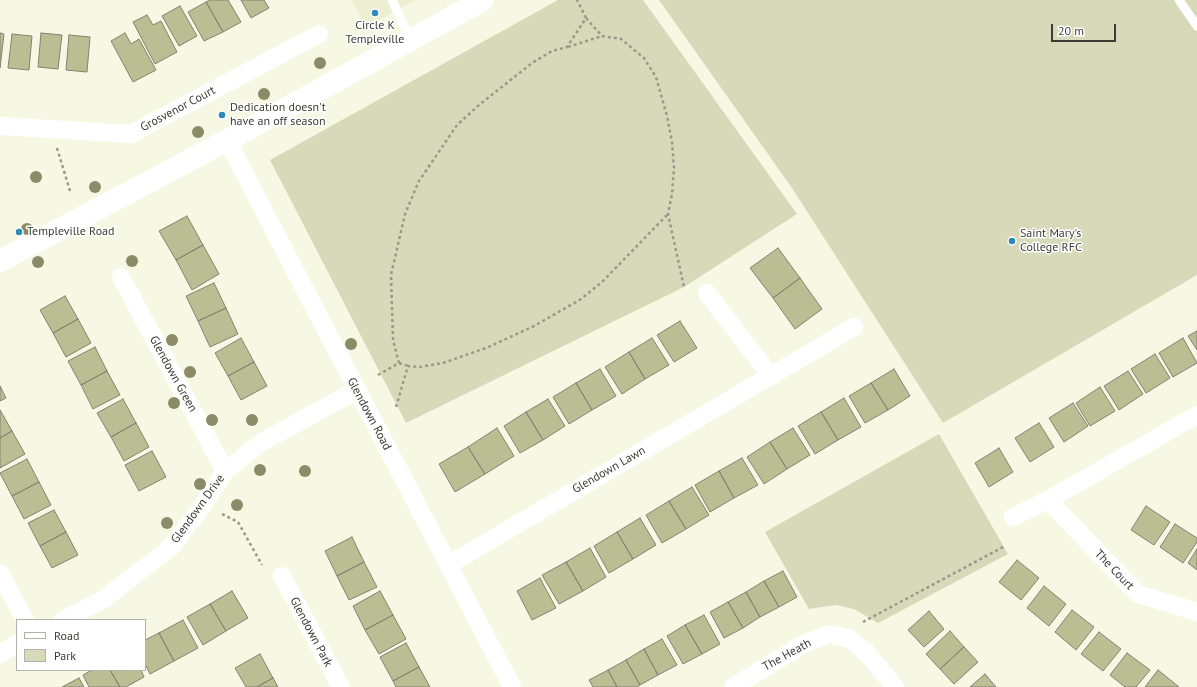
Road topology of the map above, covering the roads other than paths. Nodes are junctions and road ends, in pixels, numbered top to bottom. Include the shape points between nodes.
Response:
1 (392, 0) edge
2 (482, 0) edge
3 (1179, 0) edge
4 (1197, 26) edge
5 (319, 34) dead end
6 (410, 39) junction
7 (0, 126) edge
8 (227, 140) junction
9 (0, 261) edge
10 (121, 277) dead end
11 (707, 294) dead end
12 (854, 327) dead end
13 (771, 376) junction
14 (357, 390) junction
15 (1197, 415) edge
16 (225, 471) junction
17 (1048, 500) junction
18 (1013, 517) dead end
19 (448, 565) junction
20 (0, 573) edge
21 (282, 576) dead end
22 (1197, 612) edge
23 (24, 619) edge
24 (66, 619) edge
25 (16, 645) edge
26 (0, 654) edge
27 (341, 687) edge
28 (512, 687) edge
29 (733, 687) edge
30 (895, 687) edge

1 - 6 lane
2 - 6 main road
3 - 4 lane
5 - 7 street, Grosvenor Court via 131,134
6 - 8 main road
8 - 9 main road
8 - 14 street, Glendown Road
10 - 16 street, Glendown Green
11 - 13 street
12 - 13 street, Glendown Lawn
13 - 19 street, Glendown Lawn
14 - 16 street, Glendown Drive via 262,442
14 - 19 street, Glendown Road
15 - 17 street
16 - 24 street, Glendown Drive via 204,504 170,548 104,599
17 - 18 street
17 - 22 street, The Court via 1138,594
19 - 28 street, Glendown Road
20 - 23 street
21 - 27 street, Glendown Park
25 - 26 street
29 - 30 street, The Heath via 807,642 831,634 850,639 867,653

